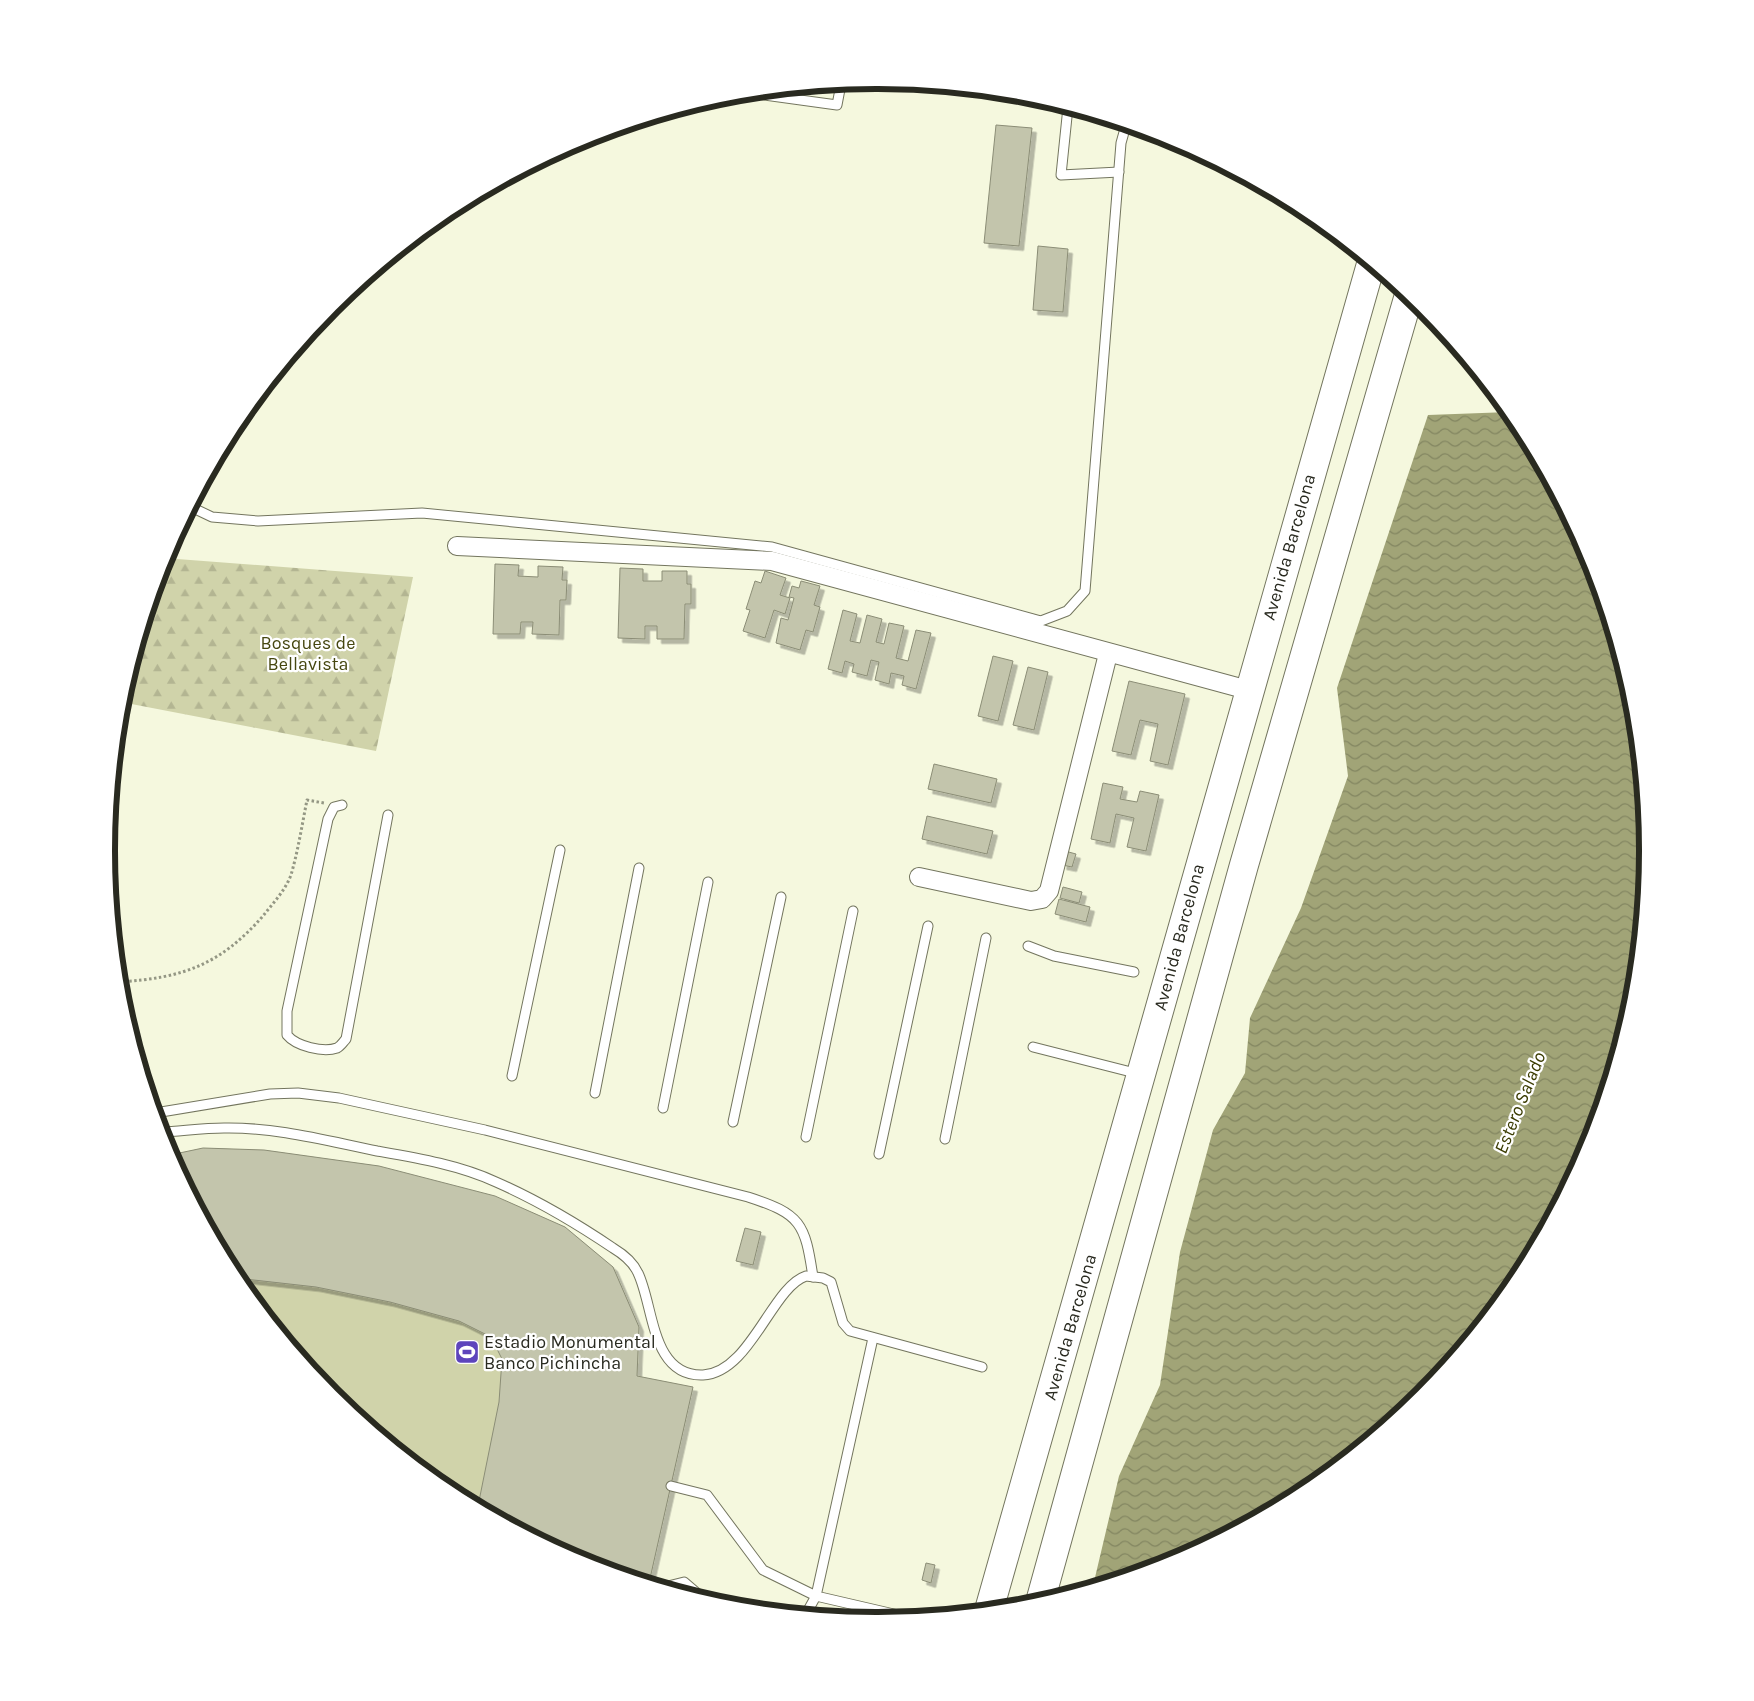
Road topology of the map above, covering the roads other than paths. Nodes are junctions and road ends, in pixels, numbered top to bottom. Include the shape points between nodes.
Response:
1 (840, 90) edge
2 (771, 96) edge
3 (1067, 113) edge
4 (1125, 130) edge
5 (1119, 172) junction
6 (1369, 270) edge
7 (1407, 303) edge
8 (196, 510) edge
9 (456, 546) dead end
10 (1108, 654) junction
11 (1248, 690) junction
12 (342, 805) road end
13 (388, 815) dead end
14 (1203, 848) junction
15 (560, 850) dead end
16 (1244, 865) junction
17 (639, 868) dead end
18 (919, 877) dead end
19 (708, 882) dead end
20 (781, 897) dead end
21 (1189, 899) junction
22 (853, 911) dead end
23 (1230, 914) junction
24 (928, 926) dead end
25 (986, 938) dead end
26 (1028, 946) dead end
27 (1134, 972) dead end
28 (1033, 1047) dead end
29 (1142, 1075) junction
30 (512, 1076) dead end
31 (595, 1093) dead end
32 (663, 1108) dead end
33 (162, 1112) edge
34 (733, 1122) dead end
35 (169, 1131) edge
36 (806, 1137) dead end
37 (945, 1139) dead end
38 (879, 1154) dead end
39 (812, 1277) junction
40 (873, 1338) junction
41 (1063, 1353) junction
42 (1104, 1363) junction
43 (982, 1366) dead end
44 (1052, 1388) junction
45 (1093, 1404) junction
46 (671, 1486) dead end
47 (674, 1584) edge
48 (692, 1589) edge
49 (1042, 1594) edge
50 (816, 1596) junction
51 (991, 1604) edge
52 (809, 1609) edge
53 (885, 1612) edge

1 - 2 lane via 837,105
3 - 5 lane via 1062,175
4 - 5 lane
5 - 8 lane via 1085,591 1067,611 1040,621 772,547 422,513 258,521 212,517
6 - 11 main road, Avenida Barcelona
7 - 16 main road
9 - 10 street via 772,561
10 - 11 street
10 - 18 street via 1048,891 1042,899 1031,901
11 - 14 main road, Avenida Barcelona
12 - 13 lane via 334,807 328,819 287,1011 287,1035 300,1045 332,1049 346,1039
14 - 16 main road via 1216,868 1234,870
14 - 21 main road, Avenida Barcelona
15 - 30 lane
16 - 23 main road
17 - 31 lane
19 - 32 lane
20 - 34 lane
21 - 23 main road via 1197,892 1208,890 1218,893 1229,906
21 - 29 main road, Avenida Barcelona
22 - 36 lane
23 - 42 main road
24 - 38 lane
25 - 37 lane
26 - 27 lane via 1054,956
28 - 29 lane
29 - 41 main road, Avenida Barcelona
33 - 39 lane via 270,1094 298,1093 348,1100 485,1130 774,1206 791,1216 804,1231
35 - 39 lane via 225,1128 267,1131 420,1158 496,1182 574,1222 630,1261 642,1283 665,1355 682,1370 694,1374 716,1371 734,1360 790,1288 801,1278
39 - 40 lane via 827,1280 834,1286 846,1328
40 - 43 lane
40 - 50 lane
41 - 42 main road via 1072,1369 1081,1373 1090,1373
41 - 44 main road, Avenida Barcelona
42 - 45 main road
44 - 45 main road via 1060,1382 1078,1382 1091,1395
44 - 51 main road, Avenida Barcelona
45 - 49 main road
46 - 50 lane via 706,1495 763,1570
47 - 48 lane via 684,1582
50 - 52 lane
50 - 53 lane

